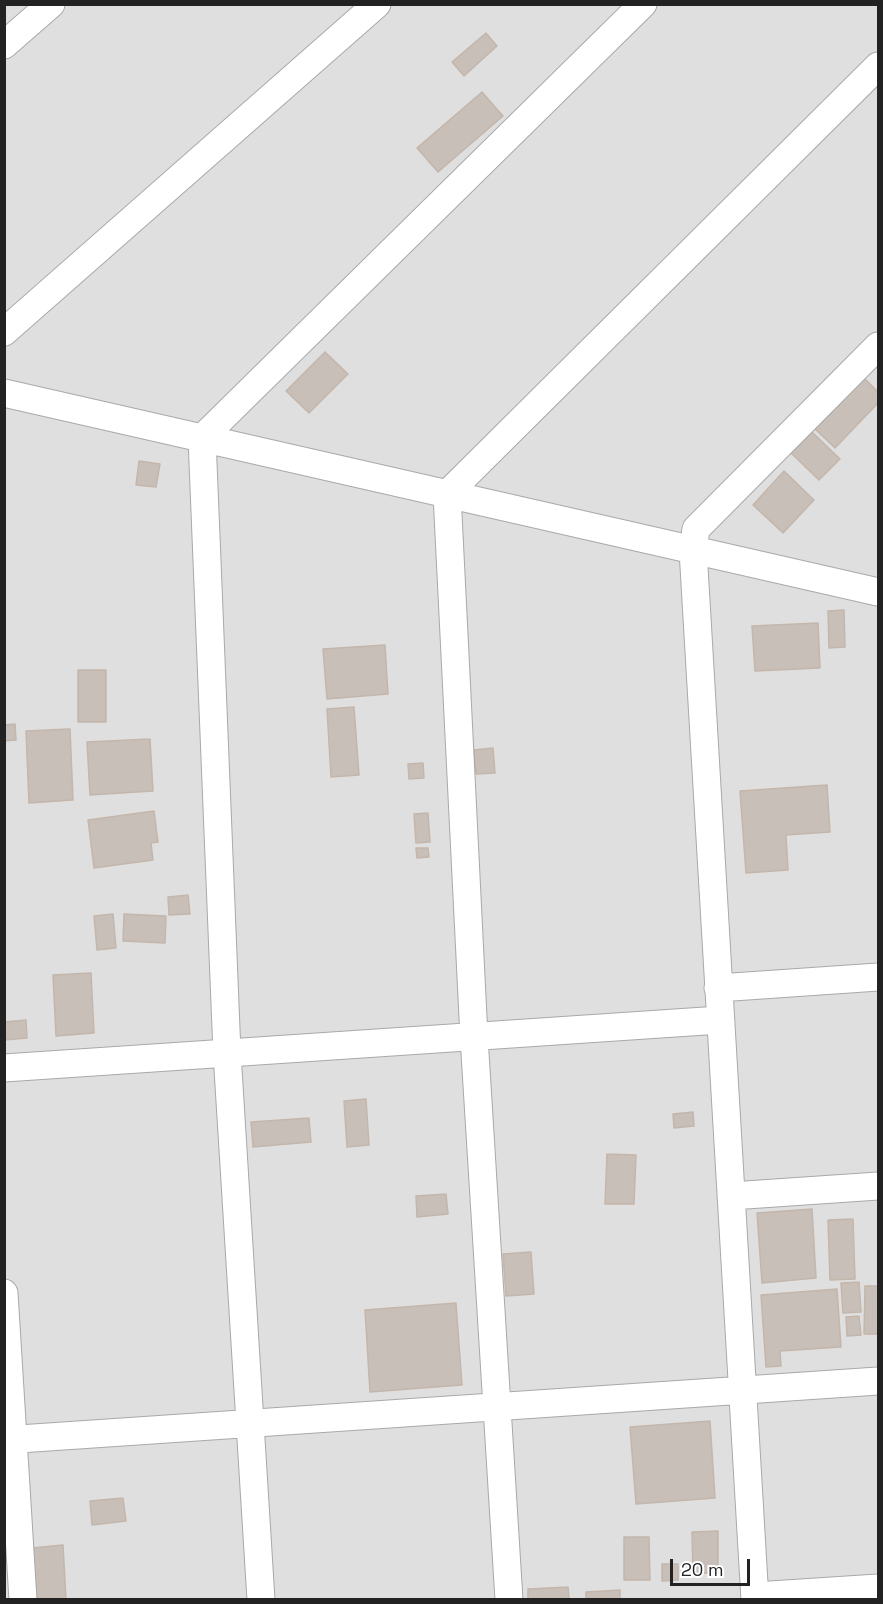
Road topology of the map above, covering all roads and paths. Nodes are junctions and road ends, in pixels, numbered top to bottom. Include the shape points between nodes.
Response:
1 (51, 4) edge
2 (377, 4) edge
3 (643, 4) edge
4 (4, 45) edge
5 (879, 66) edge
6 (4, 332) edge
7 (879, 346) edge
8 (4, 393) edge
9 (202, 438) junction
10 (447, 494) junction
11 (693, 550) junction
12 (879, 592) edge
13 (879, 977) edge
14 (718, 988) junction
15 (720, 1020) junction
16 (474, 1037) junction
17 (227, 1053) junction
18 (4, 1068) edge
19 (879, 1186) edge
20 (731, 1196) junction
21 (4, 1293) edge
22 (879, 1381) edge
23 (743, 1390) junction
24 (497, 1406) junction
25 (250, 1423) junction
26 (9, 1439) edge
27 (879, 1588) edge
28 (755, 1598) edge
29 (23, 1599) edge
30 (261, 1599) edge
31 (509, 1599) edge

1 - 4 street
2 - 6 street
3 - 9 street
5 - 10 street
7 - 11 street via 696,529
8 - 9 street
9 - 10 street
9 - 17 street
10 - 11 street
10 - 16 street
11 - 12 street
11 - 14 street
13 - 14 street
14 - 15 street
15 - 16 street
15 - 20 street
16 - 17 street
16 - 24 street
17 - 18 street
17 - 25 street
19 - 20 street
20 - 23 street
21 - 26 street
22 - 23 street
23 - 24 street
23 - 28 street
24 - 25 street
24 - 31 street
25 - 26 street
25 - 30 street
26 - 29 street
27 - 28 street

